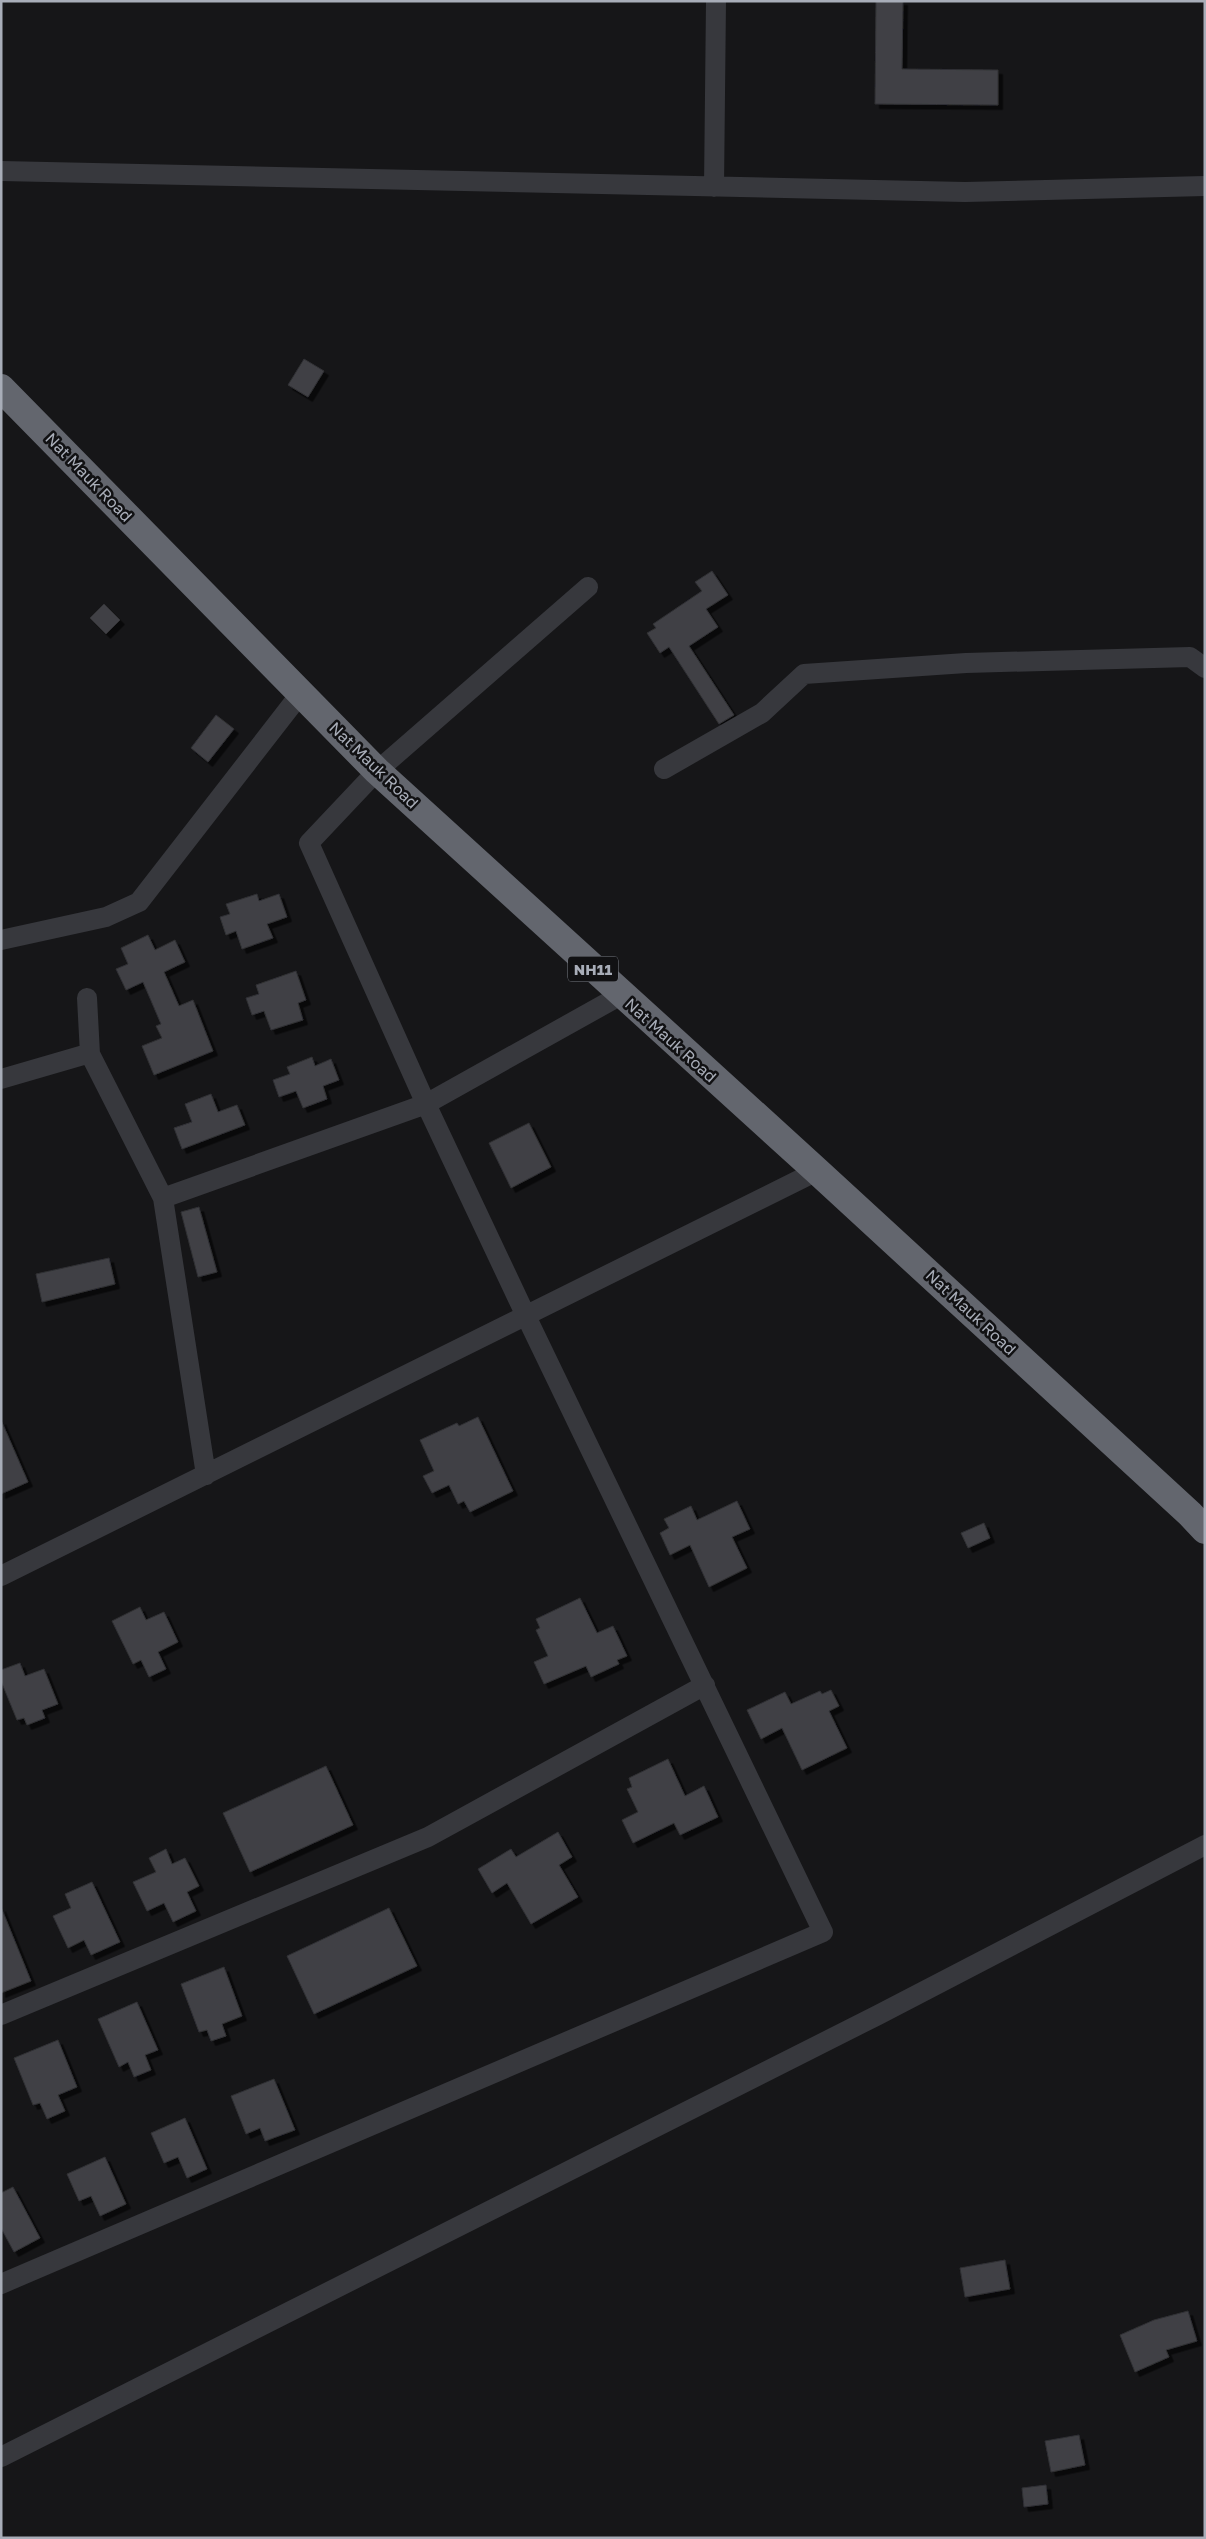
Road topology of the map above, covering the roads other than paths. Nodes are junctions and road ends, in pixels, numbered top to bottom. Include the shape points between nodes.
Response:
1 (716, 1) edge
2 (1, 170) edge
3 (714, 186) junction
4 (1205, 186) edge
5 (1, 388) edge
6 (588, 587) dead end
7 (1205, 668) edge
8 (301, 693) junction
9 (664, 769) dead end
10 (377, 771) junction
11 (1, 940) edge
12 (621, 995) junction
13 (87, 998) dead end
14 (87, 1054) dead end
15 (1, 1079) edge
16 (426, 1104) junction
17 (817, 1171) junction
18 (163, 1198) junction
19 (526, 1316) junction
20 (206, 1474) junction
21 (1205, 1530) edge
22 (1, 1576) edge
23 (706, 1685) junction
24 (1205, 1845) edge
25 (1, 2015) edge
26 (1, 2284) edge
27 (1, 2457) edge

1 - 3 street
2 - 3 street
3 - 4 street via 965,192
5 - 8 highway, Nat Mauk Road / NH11
6 - 10 street
7 - 9 street via 1190,658 1180,658 966,663 804,674 762,713
8 - 10 highway, Nat Mauk Road / NH11
8 - 11 street via 139,902 106,917
10 - 12 highway, Nat Mauk Road / NH11
10 - 16 street via 309,843
12 - 16 street
12 - 17 highway, Nat Mauk Road / NH11
13 - 18 street via 90,1054
14 - 15 street
16 - 18 street
16 - 19 street
17 - 19 street
17 - 21 highway, Nat Mauk Road / NH11
18 - 20 street
19 - 20 street
19 - 23 street
20 - 22 street
23 - 25 street via 428,1837
23 - 26 street via 823,1932
24 - 27 street via 878,2016

